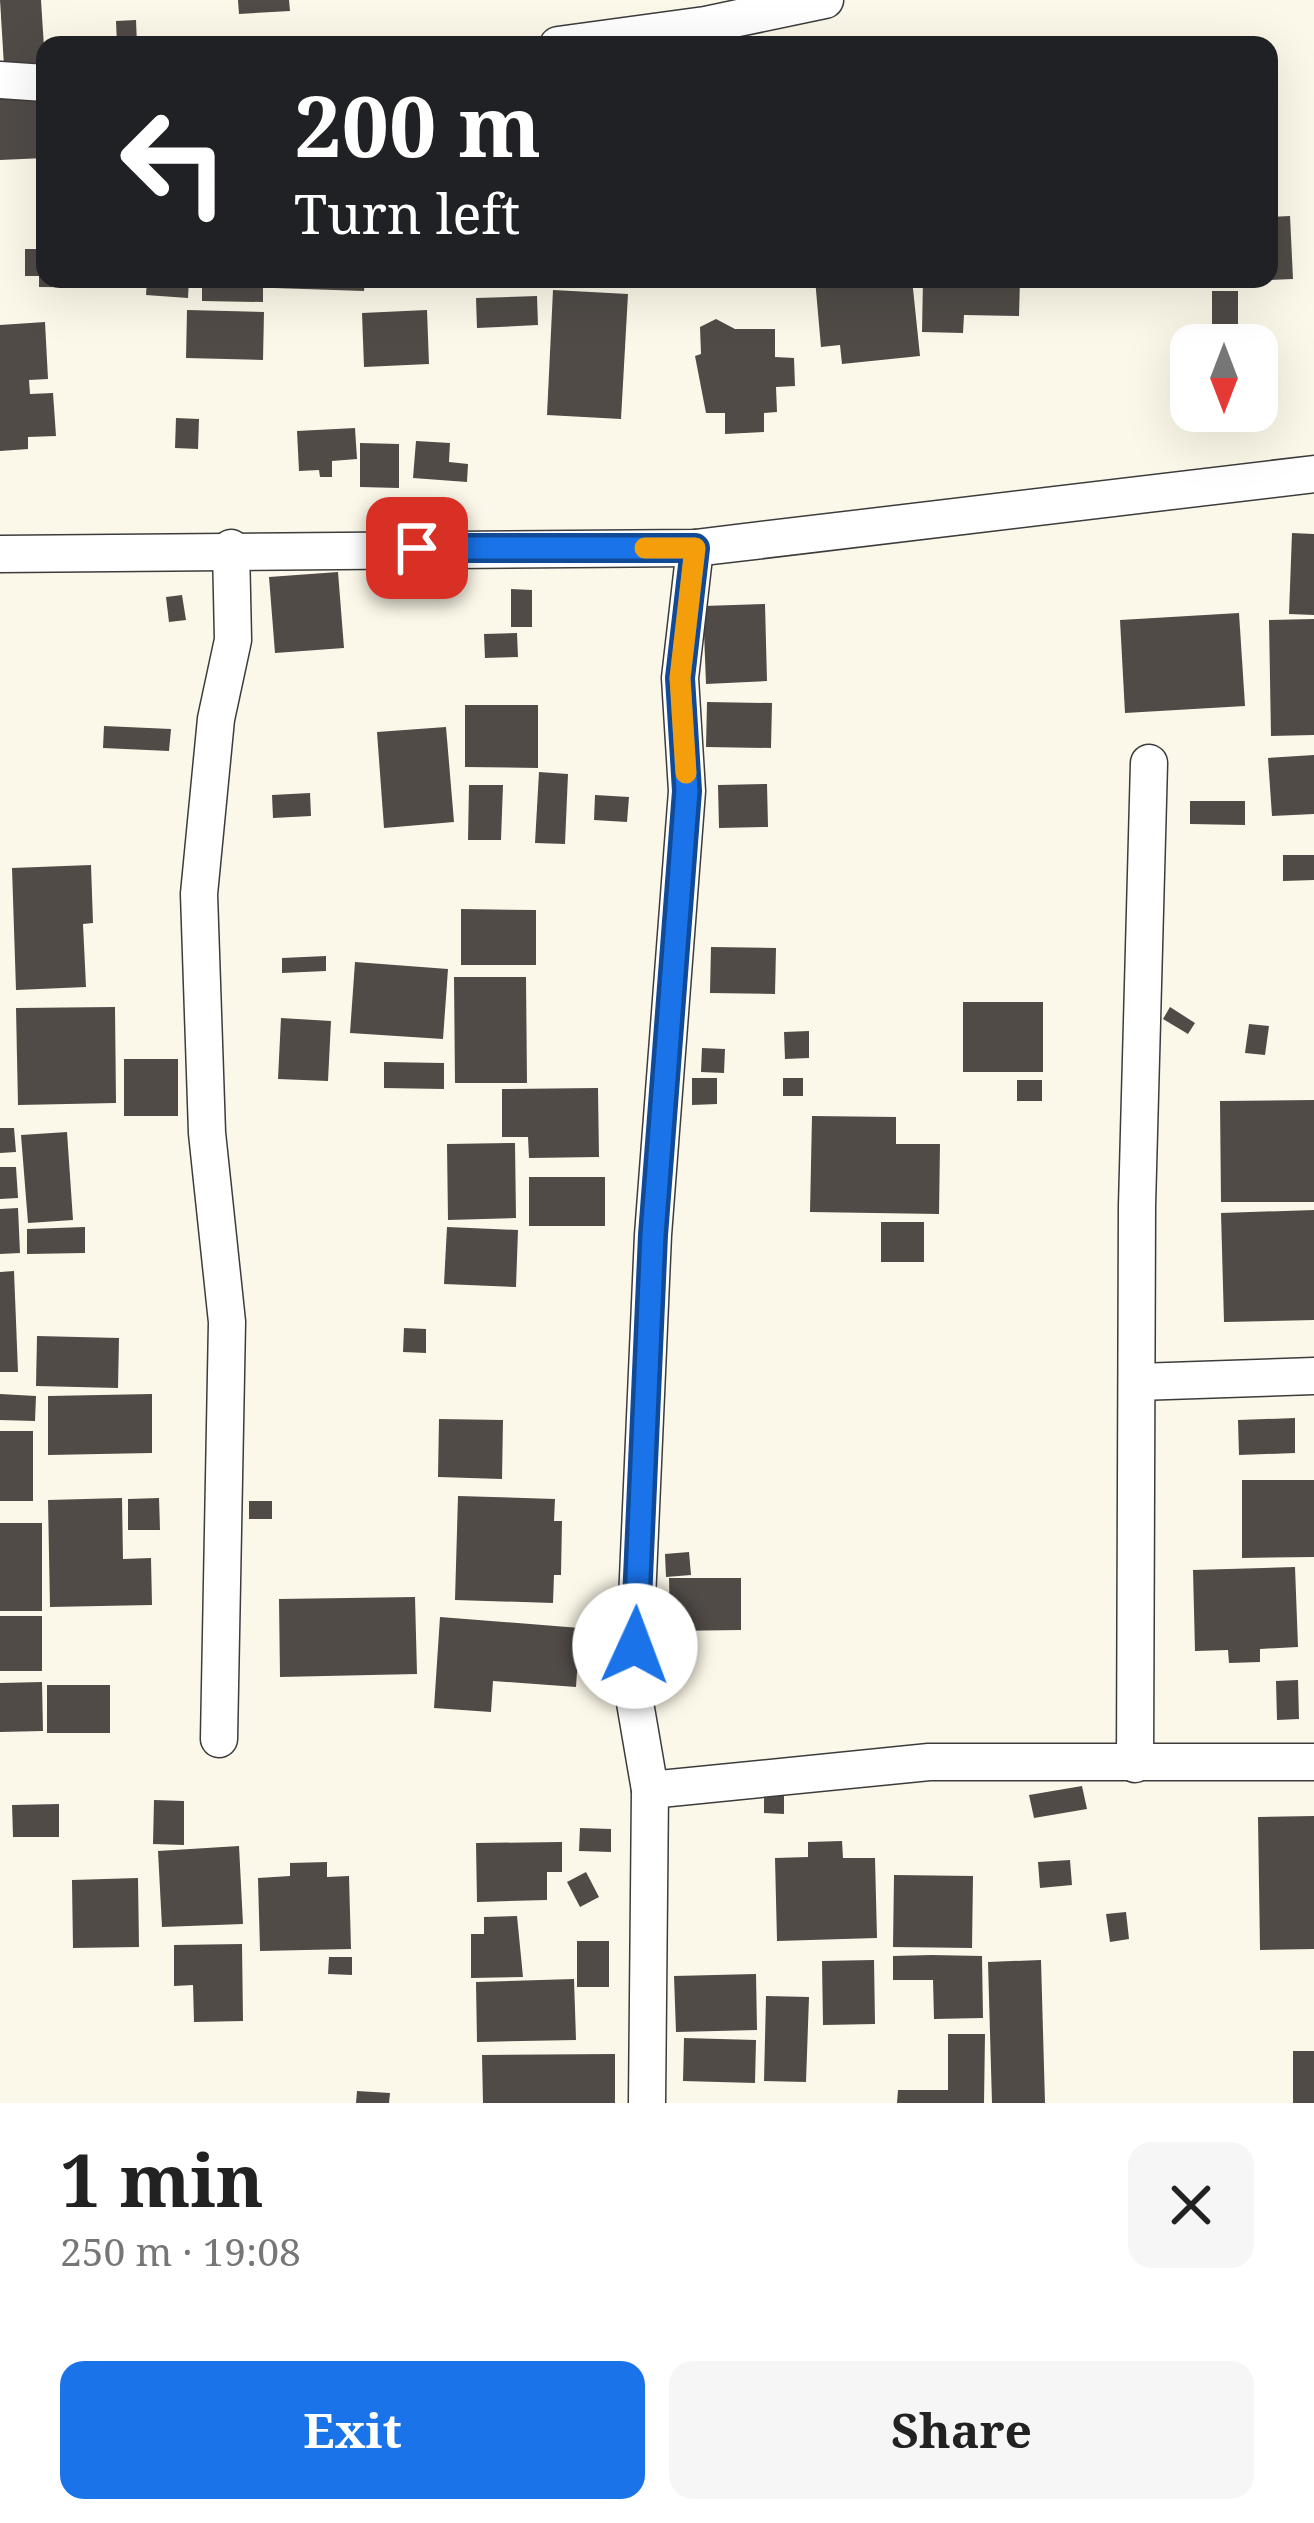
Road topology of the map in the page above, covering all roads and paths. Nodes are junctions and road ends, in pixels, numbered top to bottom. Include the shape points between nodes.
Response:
1 (825, 0) edge
2 (624, 36) edge
3 (0, 80) edge
4 (36, 82) edge
5 (1314, 474) edge
6 (231, 548) junction
7 (695, 548) junction
8 (0, 554) edge
9 (1149, 764) dead end
10 (1314, 1376) edge
11 (1138, 1382) junction
12 (219, 1739) dead end
13 (1314, 1762) edge
14 (1136, 1764) junction
15 (650, 1790) junction
16 (646, 2103) edge

1 - 2 street
3 - 4 street
5 - 7 street
6 - 7 street
6 - 8 street
6 - 12 street via 232,640 200,894 207,1133 226,1322
7 - 15 street via 680,678 687,791 653,1235 633,1691
9 - 11 street
10 - 11 street
11 - 14 street
13 - 14 street
14 - 15 street via 929,1762
15 - 16 street

